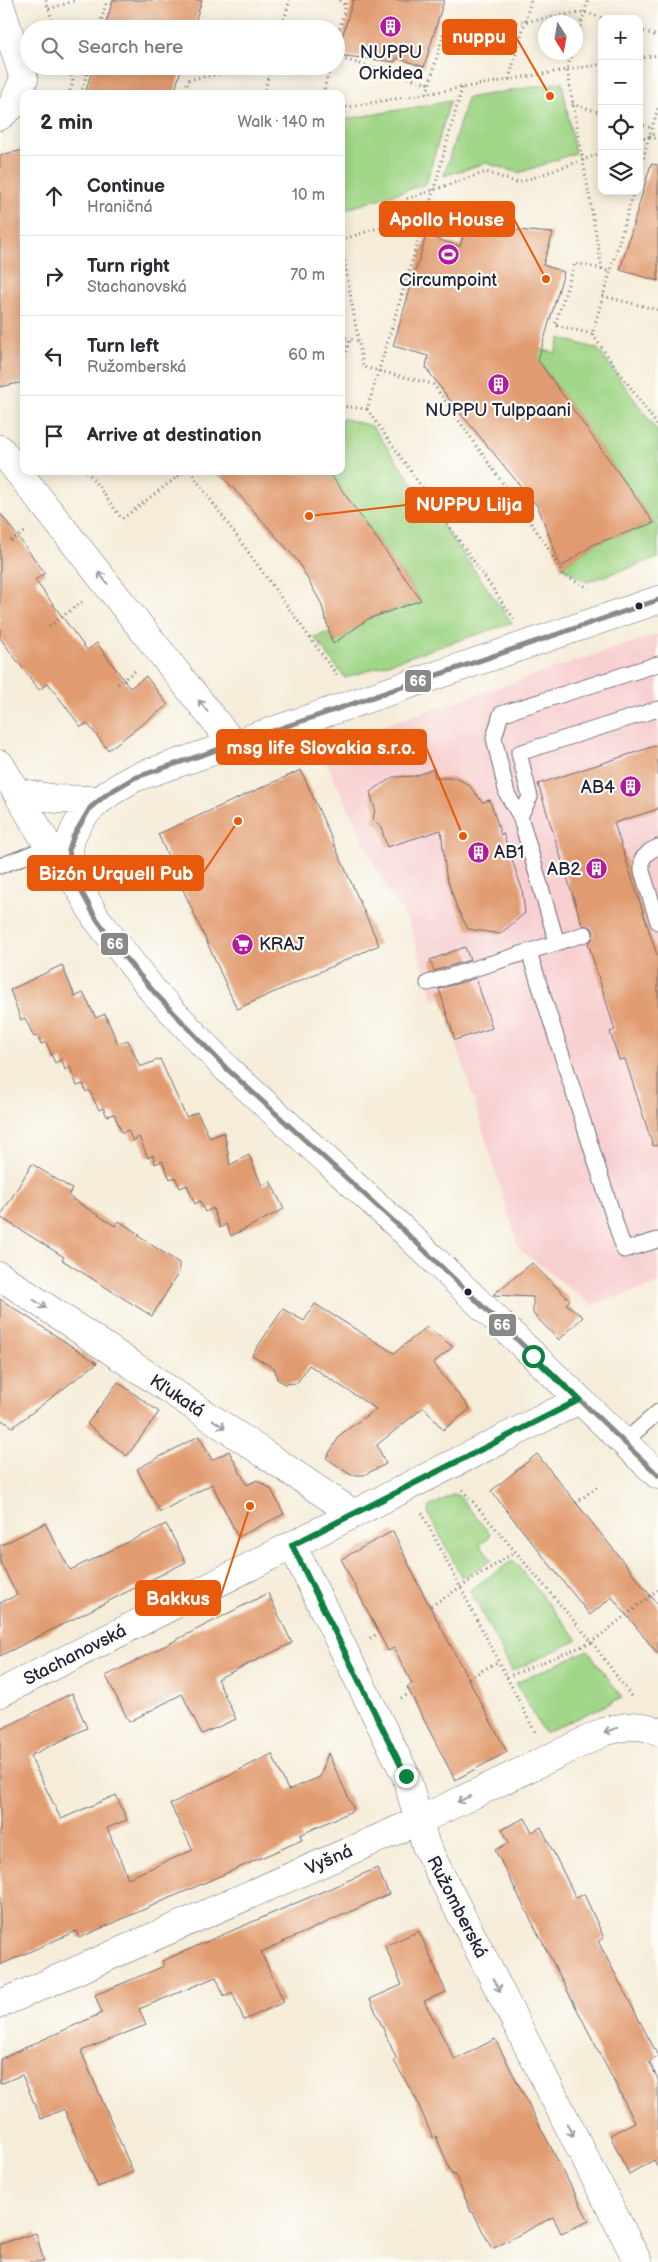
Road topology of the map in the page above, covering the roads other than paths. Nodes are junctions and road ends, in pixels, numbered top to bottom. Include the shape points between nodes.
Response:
1 (0, 5) edge
2 (20, 67) edge
3 (23, 75) edge
4 (0, 116) edge
5 (0, 449) edge
6 (20, 474) edge
7 (21, 475) edge
8 (658, 600) edge
9 (658, 664) edge
10 (658, 708) edge
11 (233, 744) junction
12 (0, 764) edge
13 (16, 792) junction
14 (99, 800) junction
15 (520, 816) junction
16 (49, 847) junction
17 (658, 847) edge
18 (0, 866) edge
19 (80, 889) junction
20 (654, 916) edge
21 (585, 934) dead end
22 (557, 944) junction
23 (529, 952) junction
24 (428, 983) dead end
25 (658, 1240) edge
26 (0, 1276) edge
27 (579, 1400) junction
28 (658, 1412) edge
29 (624, 1442) junction
30 (658, 1475) edge
31 (354, 1514) junction
32 (292, 1545) junction
33 (0, 1693) edge
34 (658, 1732) edge
35 (418, 1821) junction
36 (0, 2004) edge
37 (638, 2262) edge

1 - 2 street
3 - 4 street via 24,79 12,106
6 -> 5 street
11 -> 7 street
8 - 11 street
9 - 15 lane via 502,714 494,738 507,794
10 - 15 lane via 519,753 530,797
11 - 14 street via 134,778
12 - 13 street
13 - 14 street via 57,799
13 - 16 street
14 - 19 street via 82,819 69,850
15 - 22 lane
16 - 18 lane
16 - 19 street
17 - 20 lane via 642,859
19 - 27 street via 121,953 227,1069 400,1227
21 - 22 lane
22 - 23 lane
23 - 24 lane
23 - 25 lane via 624,1250
26 -> 31 street, Kľukatá
27 - 29 street
27 - 31 street, Stachanovská
28 - 29 lane
29 - 30 street
31 - 32 street, Stachanovská
32 - 33 street, Stachanovská
32 - 35 street, Ružomberská via 404,1771
34 -> 35 street, Vyšná via 638,1726 622,1726 604,1732
35 - 36 street, Vyšná
35 -> 37 street, Ružomberská via 426,1846

